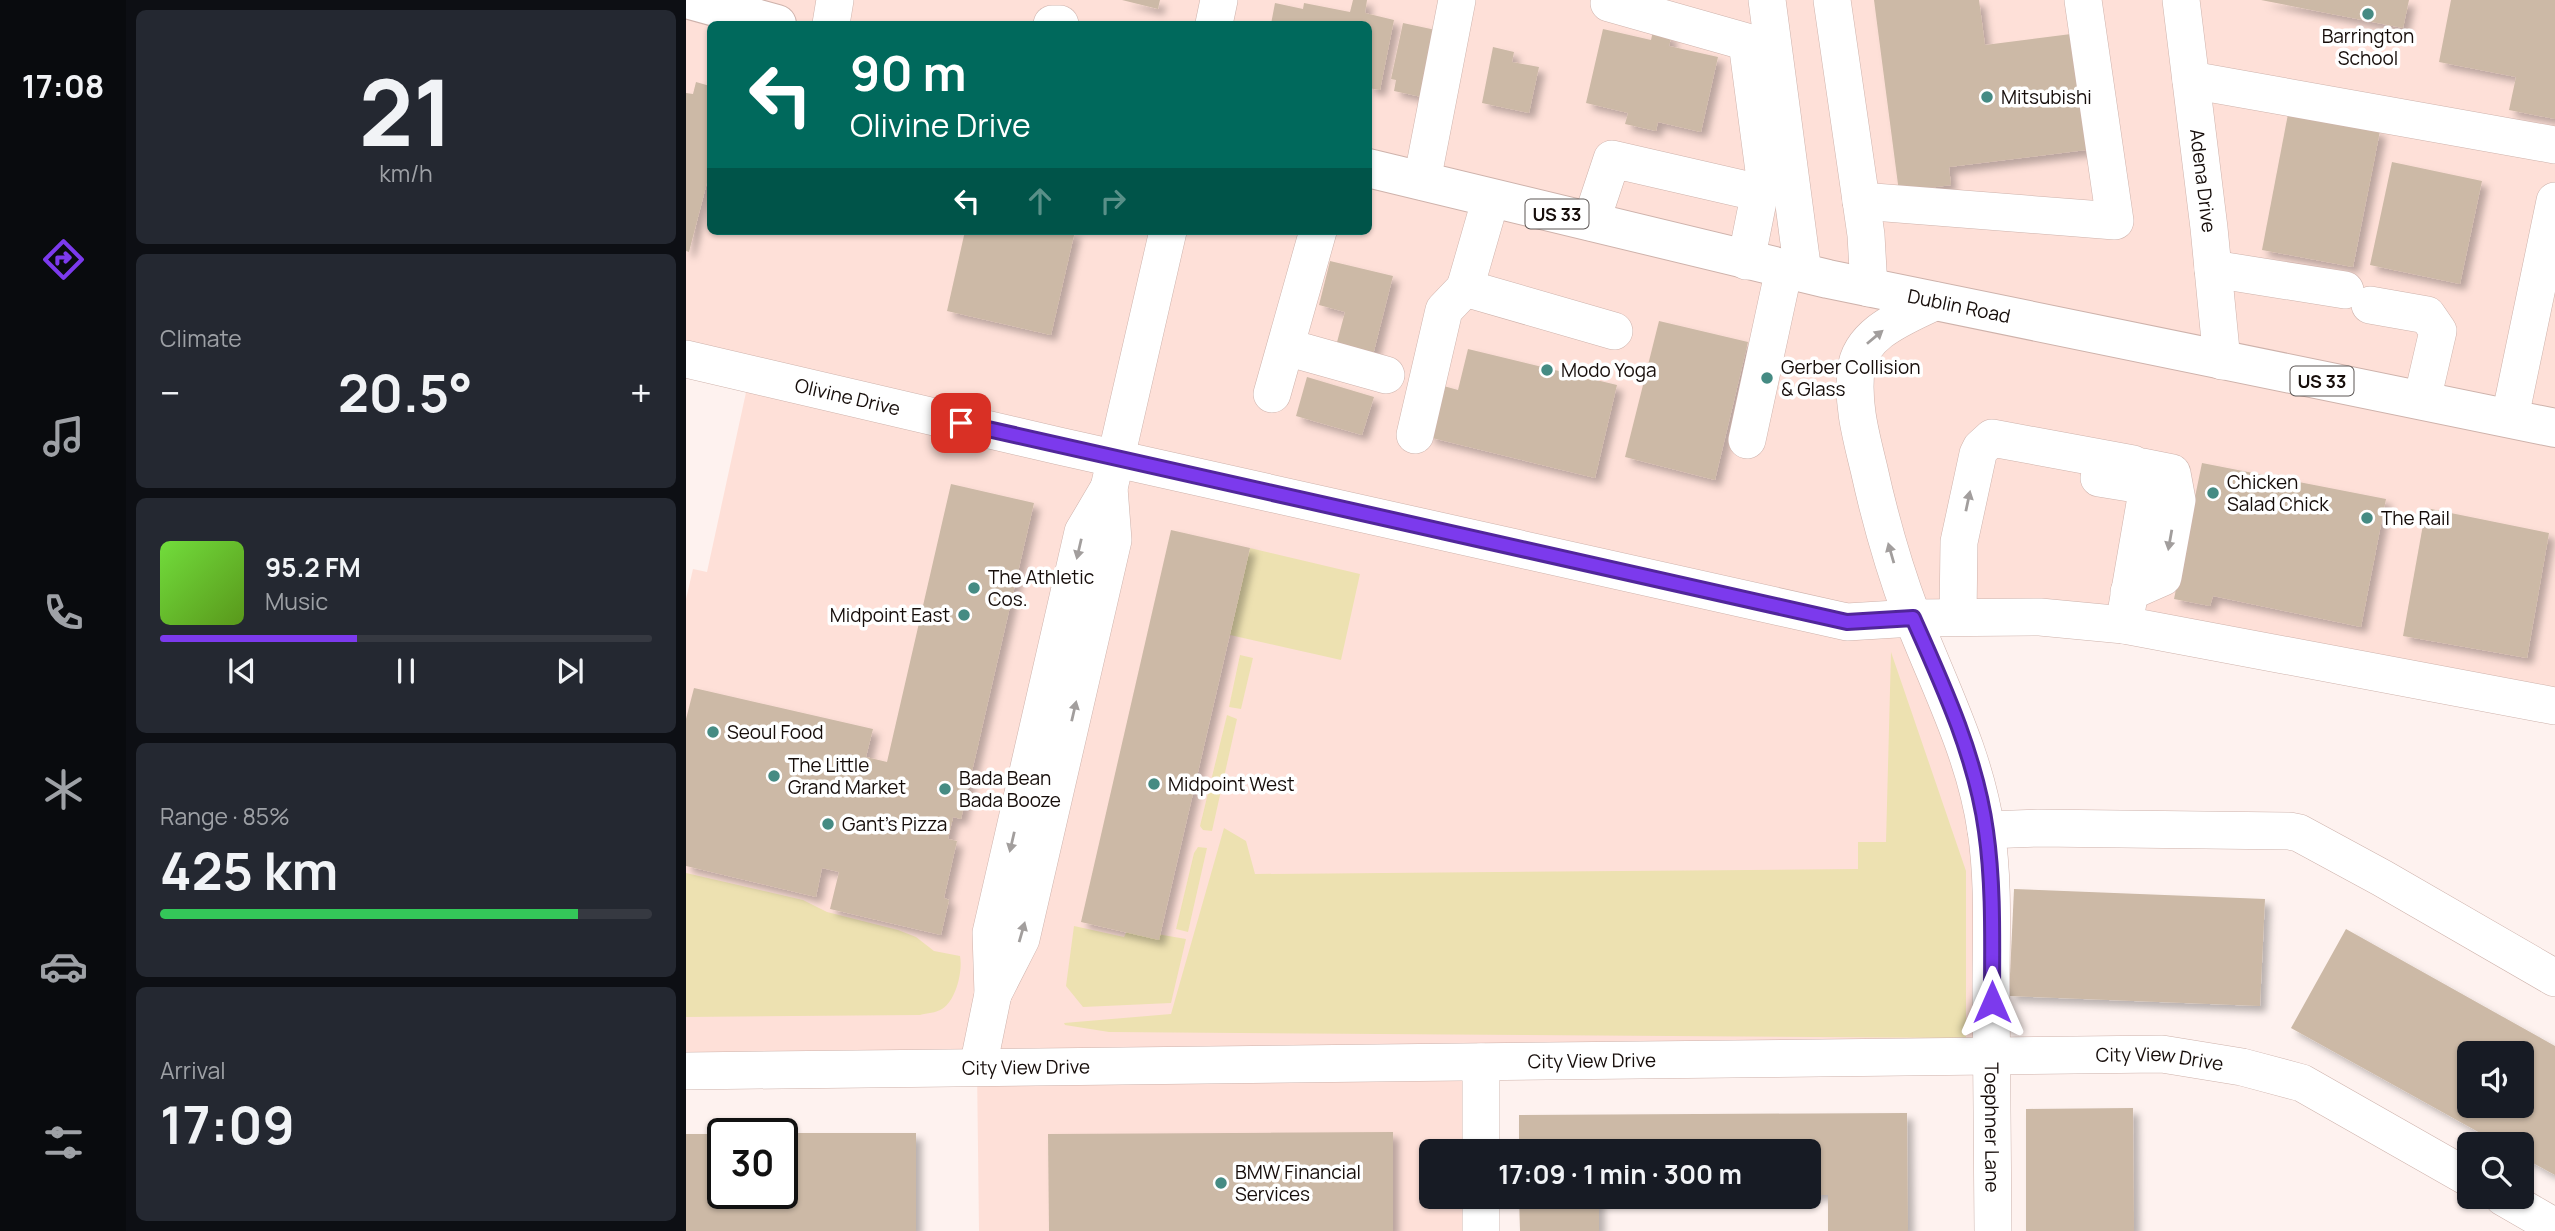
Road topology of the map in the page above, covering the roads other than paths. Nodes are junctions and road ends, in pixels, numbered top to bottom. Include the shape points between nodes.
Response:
1 (690, 0) edge
2 (835, 0) edge
3 (1219, 0) edge
4 (1457, 0) edge
5 (1767, 0) edge
6 (1832, 0) edge
7 (2082, 0) edge
8 (2181, 0) edge
9 (1609, 3) dead end
10 (766, 21) edge
11 (832, 21) edge
12 (1215, 21) edge
13 (1760, 40) junction
14 (2191, 80) junction
15 (2555, 145) edge
16 (1372, 169) edge
17 (1422, 181) junction
18 (1760, 193) junction
19 (1491, 198) junction
20 (1861, 201) junction
21 (2555, 201) edge
22 (1591, 222) junction
23 (1167, 235) edge
24 (1317, 235) edge
25 (1746, 261) junction
26 (2213, 269) junction
27 (1794, 271) junction
28 (1465, 288) junction
29 (1869, 288) junction
30 (1936, 301) junction
31 (1614, 331) dead end
32 (2541, 338) edge
33 (1286, 347) junction
34 (686, 359) edge
35 (2222, 361) junction
36 (1386, 375) dead end
37 (1272, 394) dead end
38 (2422, 400) junction
39 (2510, 417) junction
40 (2555, 428) edge
41 (1415, 435) dead end
42 (1747, 440) dead end
43 (1978, 454) junction
44 (1112, 473) junction
45 (2126, 608) junction
46 (1958, 617) junction
47 (1913, 618) junction
48 (2555, 706) edge
49 (1986, 830) junction
50 (2555, 978) edge
51 (1992, 1057) junction
52 (1481, 1062) junction
53 (978, 1067) junction
54 (686, 1071) edge
55 (1481, 1139) edge
56 (2457, 1171) edge
57 (1480, 1209) edge
58 (2523, 1209) edge
59 (2555, 1227) edge
60 (1480, 1231) edge
61 (1993, 1231) edge

1 - 10 main road
2 - 11 street
3 - 12 street
4 - 17 street
5 - 13 street
6 - 20 street
7 - 20 street via 2115,220
8 - 14 street, Adena Drive
9 - 13 street
13 - 18 street via 1764,171
13 - 27 street
14 - 15 street
14 - 26 street, Adena Drive
16 - 17 main road, Dublin Road / US 33
17 - 19 main road, Dublin Road / US 33
18 - 22 street via 1612,159
18 - 25 street
19 - 22 main road, Dublin Road / US 33
19 - 28 street
20 - 29 street
21 - 32 street
22 - 25 main road, Dublin Road / US 33
23 - 44 street
24 - 33 street
25 - 27 main road, Dublin Road / US 33
26 - 35 street, Adena Drive
26 - 38 street via 2427,315 2438,331
27 - 29 main road, Dublin Road / US 33
27 - 42 street
28 - 31 street
28 - 41 street via 1444,310
29 - 30 main road, Dublin Road / US 33
30 - 35 main road, Dublin Road / US 33
47 -> 30 street, Toephner Lane via 1891,558 1864,447 1854,402 1856,368 1870,339
32 - 39 street
33 - 36 street
33 - 37 street
34 - 44 street, Olivine Drive
35 - 38 main road, Dublin Road / US 33
38 - 39 main road, Dublin Road / US 33
39 - 40 main road, Dublin Road / US 33
43 - 45 street via 2148,486
43 -> 45 street via 1992,438 2172,473 2177,500 2163,578
46 -> 43 street via 1959,542
44 - 47 street, Olivine Drive via 1847,622
44 - 53 street via 1083,532 1037,802 991,933 993,994
45 - 46 street, Olivine Drive via 2040,617
45 - 48 street, Olivine Drive
46 - 47 street, Olivine Drive
47 - 49 street, Toephner Lane via 1955,720
49 - 50 street via 2299,833
49 - 51 street, Toephner Lane
51 - 52 street, City View Drive
51 - 56 street, City View Drive via 2162,1054 2242,1067 2302,1083
51 - 61 street, Toephner Lane
52 - 53 street, City View Drive
52 - 55 street
53 - 54 street, City View Drive
57 - 60 street
58 - 59 street

